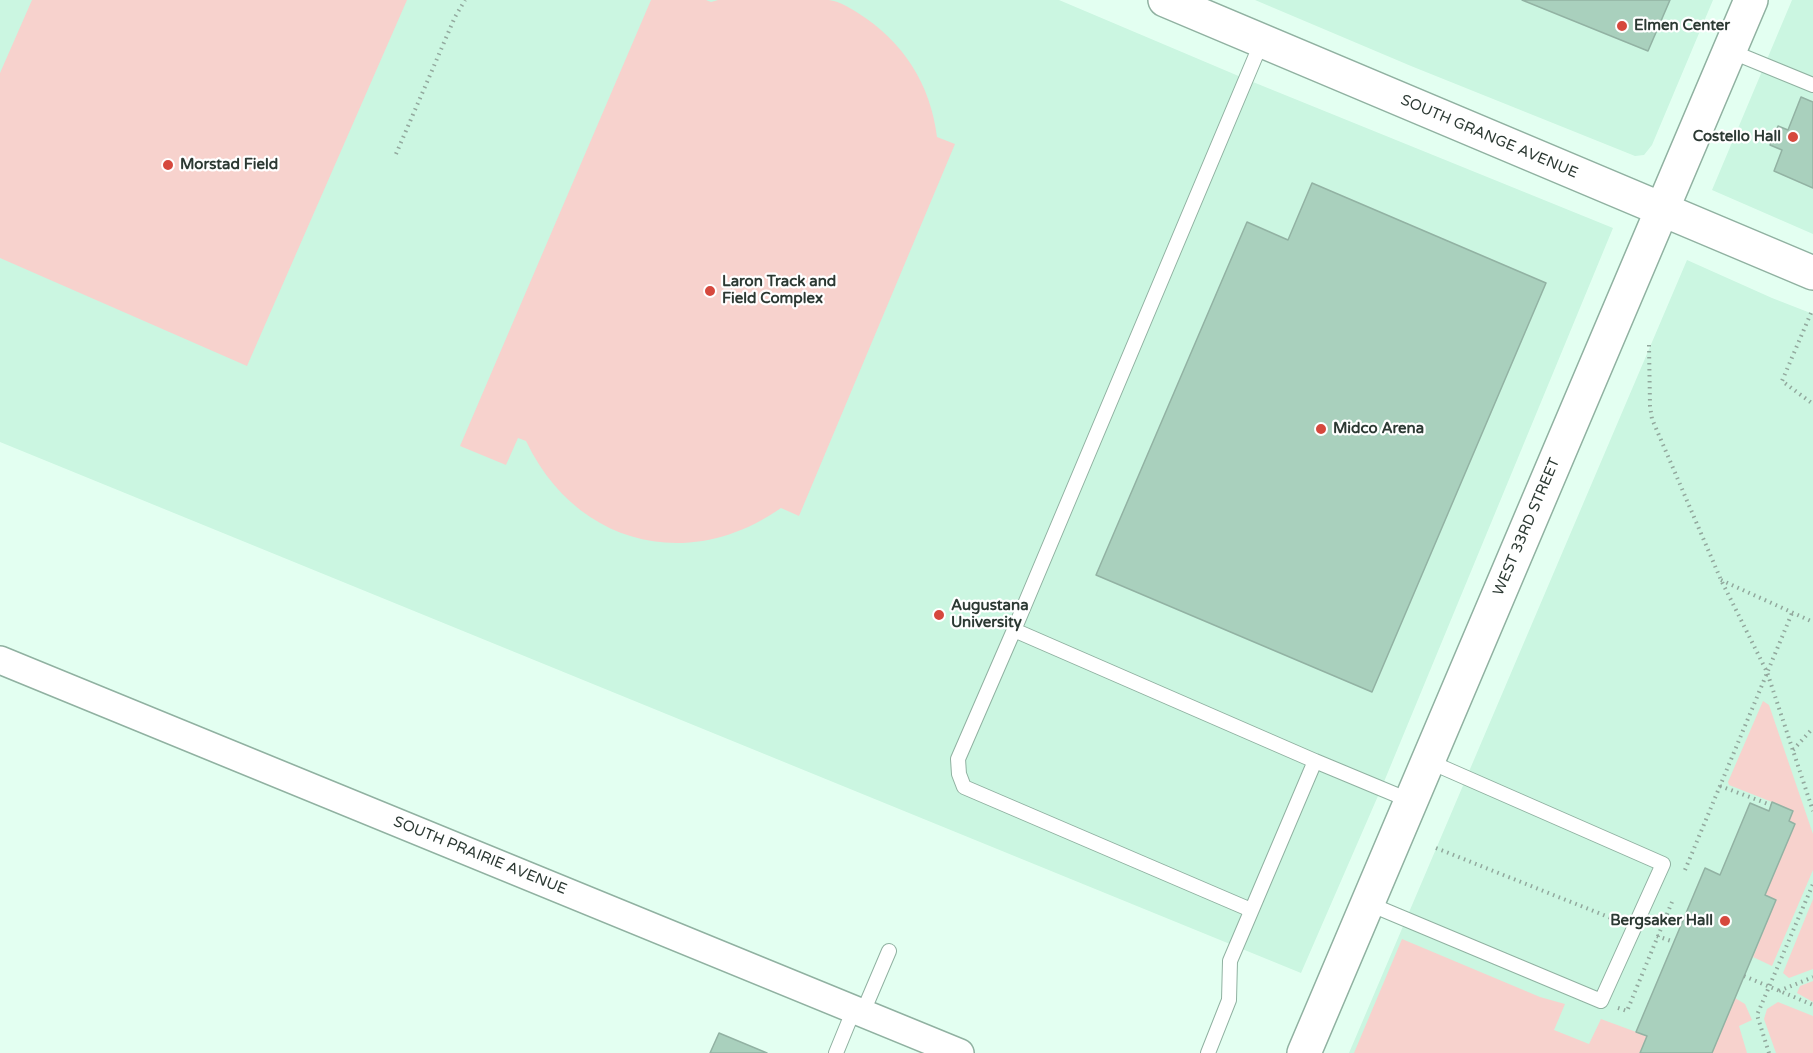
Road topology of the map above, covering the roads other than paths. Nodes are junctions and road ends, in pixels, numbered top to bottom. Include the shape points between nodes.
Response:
1 (1165, 0) edge
2 (1751, 0) edge
3 (1263, 40) junction
4 (1730, 51) junction
5 (1813, 85) edge
6 (1663, 211) junction
7 (1813, 273) edge
8 (1014, 630) junction
9 (0, 660) edge
10 (1315, 761) junction
11 (1428, 761) junction
12 (1411, 801) junction
13 (1367, 903) junction
14 (1251, 910) junction
15 (889, 951) dead end
16 (859, 1010) junction
17 (836, 1053) edge
18 (960, 1053) edge
19 (1208, 1053) edge
20 (1304, 1053) edge

1 - 3 street, SOUTH GRANGE AVENUE
2 - 4 street, WEST 33RD STREET
3 - 6 street, SOUTH GRANGE AVENUE
3 - 8 lane
4 - 5 lane
4 - 6 street, WEST 33RD STREET
6 - 7 street, SOUTH GRANGE AVENUE
6 - 11 street, WEST 33RD STREET
8 - 10 lane
8 - 14 lane via 958,759 964,787
9 - 16 street, SOUTH PRAIRIE AVENUE
10 - 12 lane
10 - 14 lane
11 - 12 street, WEST 33RD STREET
11 - 13 lane via 1663,864 1601,1001
12 - 13 street, WEST 33RD STREET
13 - 20 street, WEST 33RD STREET
14 - 19 lane via 1230,961 1229,1000
15 - 16 lane
16 - 17 lane
16 - 18 street, SOUTH PRAIRIE AVENUE

